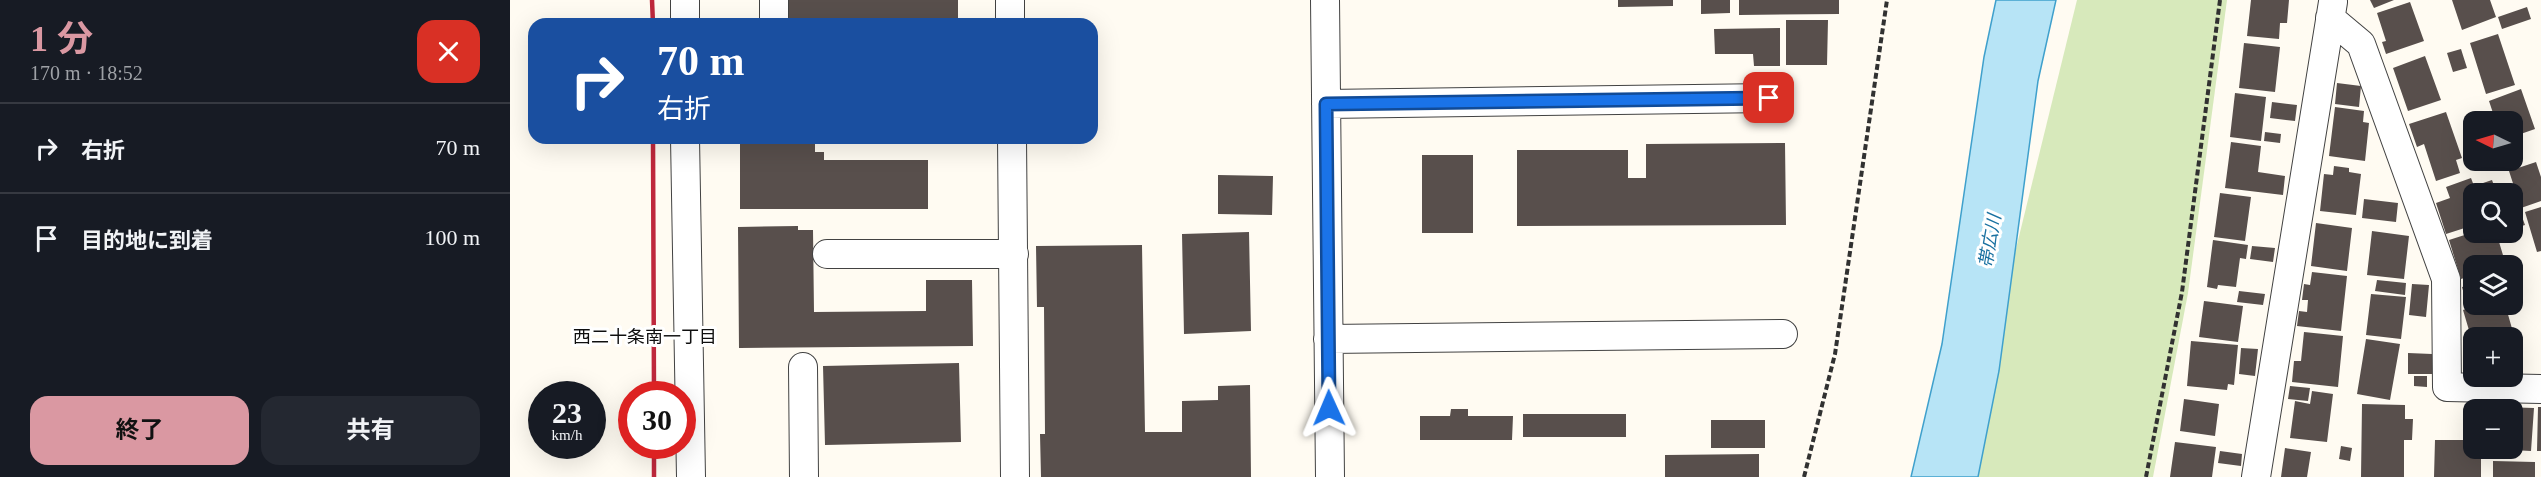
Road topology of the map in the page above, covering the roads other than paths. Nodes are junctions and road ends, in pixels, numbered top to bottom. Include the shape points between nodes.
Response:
1 (685, 0) edge
2 (774, 0) edge
3 (1010, 0) edge
4 (1325, 0) edge
5 (2332, 9) edge
6 (685, 18) edge
7 (774, 18) edge
8 (1010, 18) edge
9 (1769, 98) dead end
10 (1326, 104) junction
11 (685, 144) edge
12 (1012, 144) edge
13 (827, 254) dead end
14 (1014, 254) junction
15 (1783, 334) dead end
16 (1328, 339) junction
17 (803, 367) dead end
18 (2541, 389) edge
19 (691, 477) edge
20 (804, 477) edge
21 (1015, 477) edge
22 (1329, 477) edge
23 (2256, 477) edge

1 - 6 street
2 - 7 street
3 - 8 street
4 - 10 street
5 - 18 street via 2361,44 2446,279 2447,387
5 - 23 street
9 - 10 street
10 - 16 street
11 - 19 street
12 - 14 street
13 - 14 street
14 - 21 street
15 - 16 street
16 - 22 street
17 - 20 street

